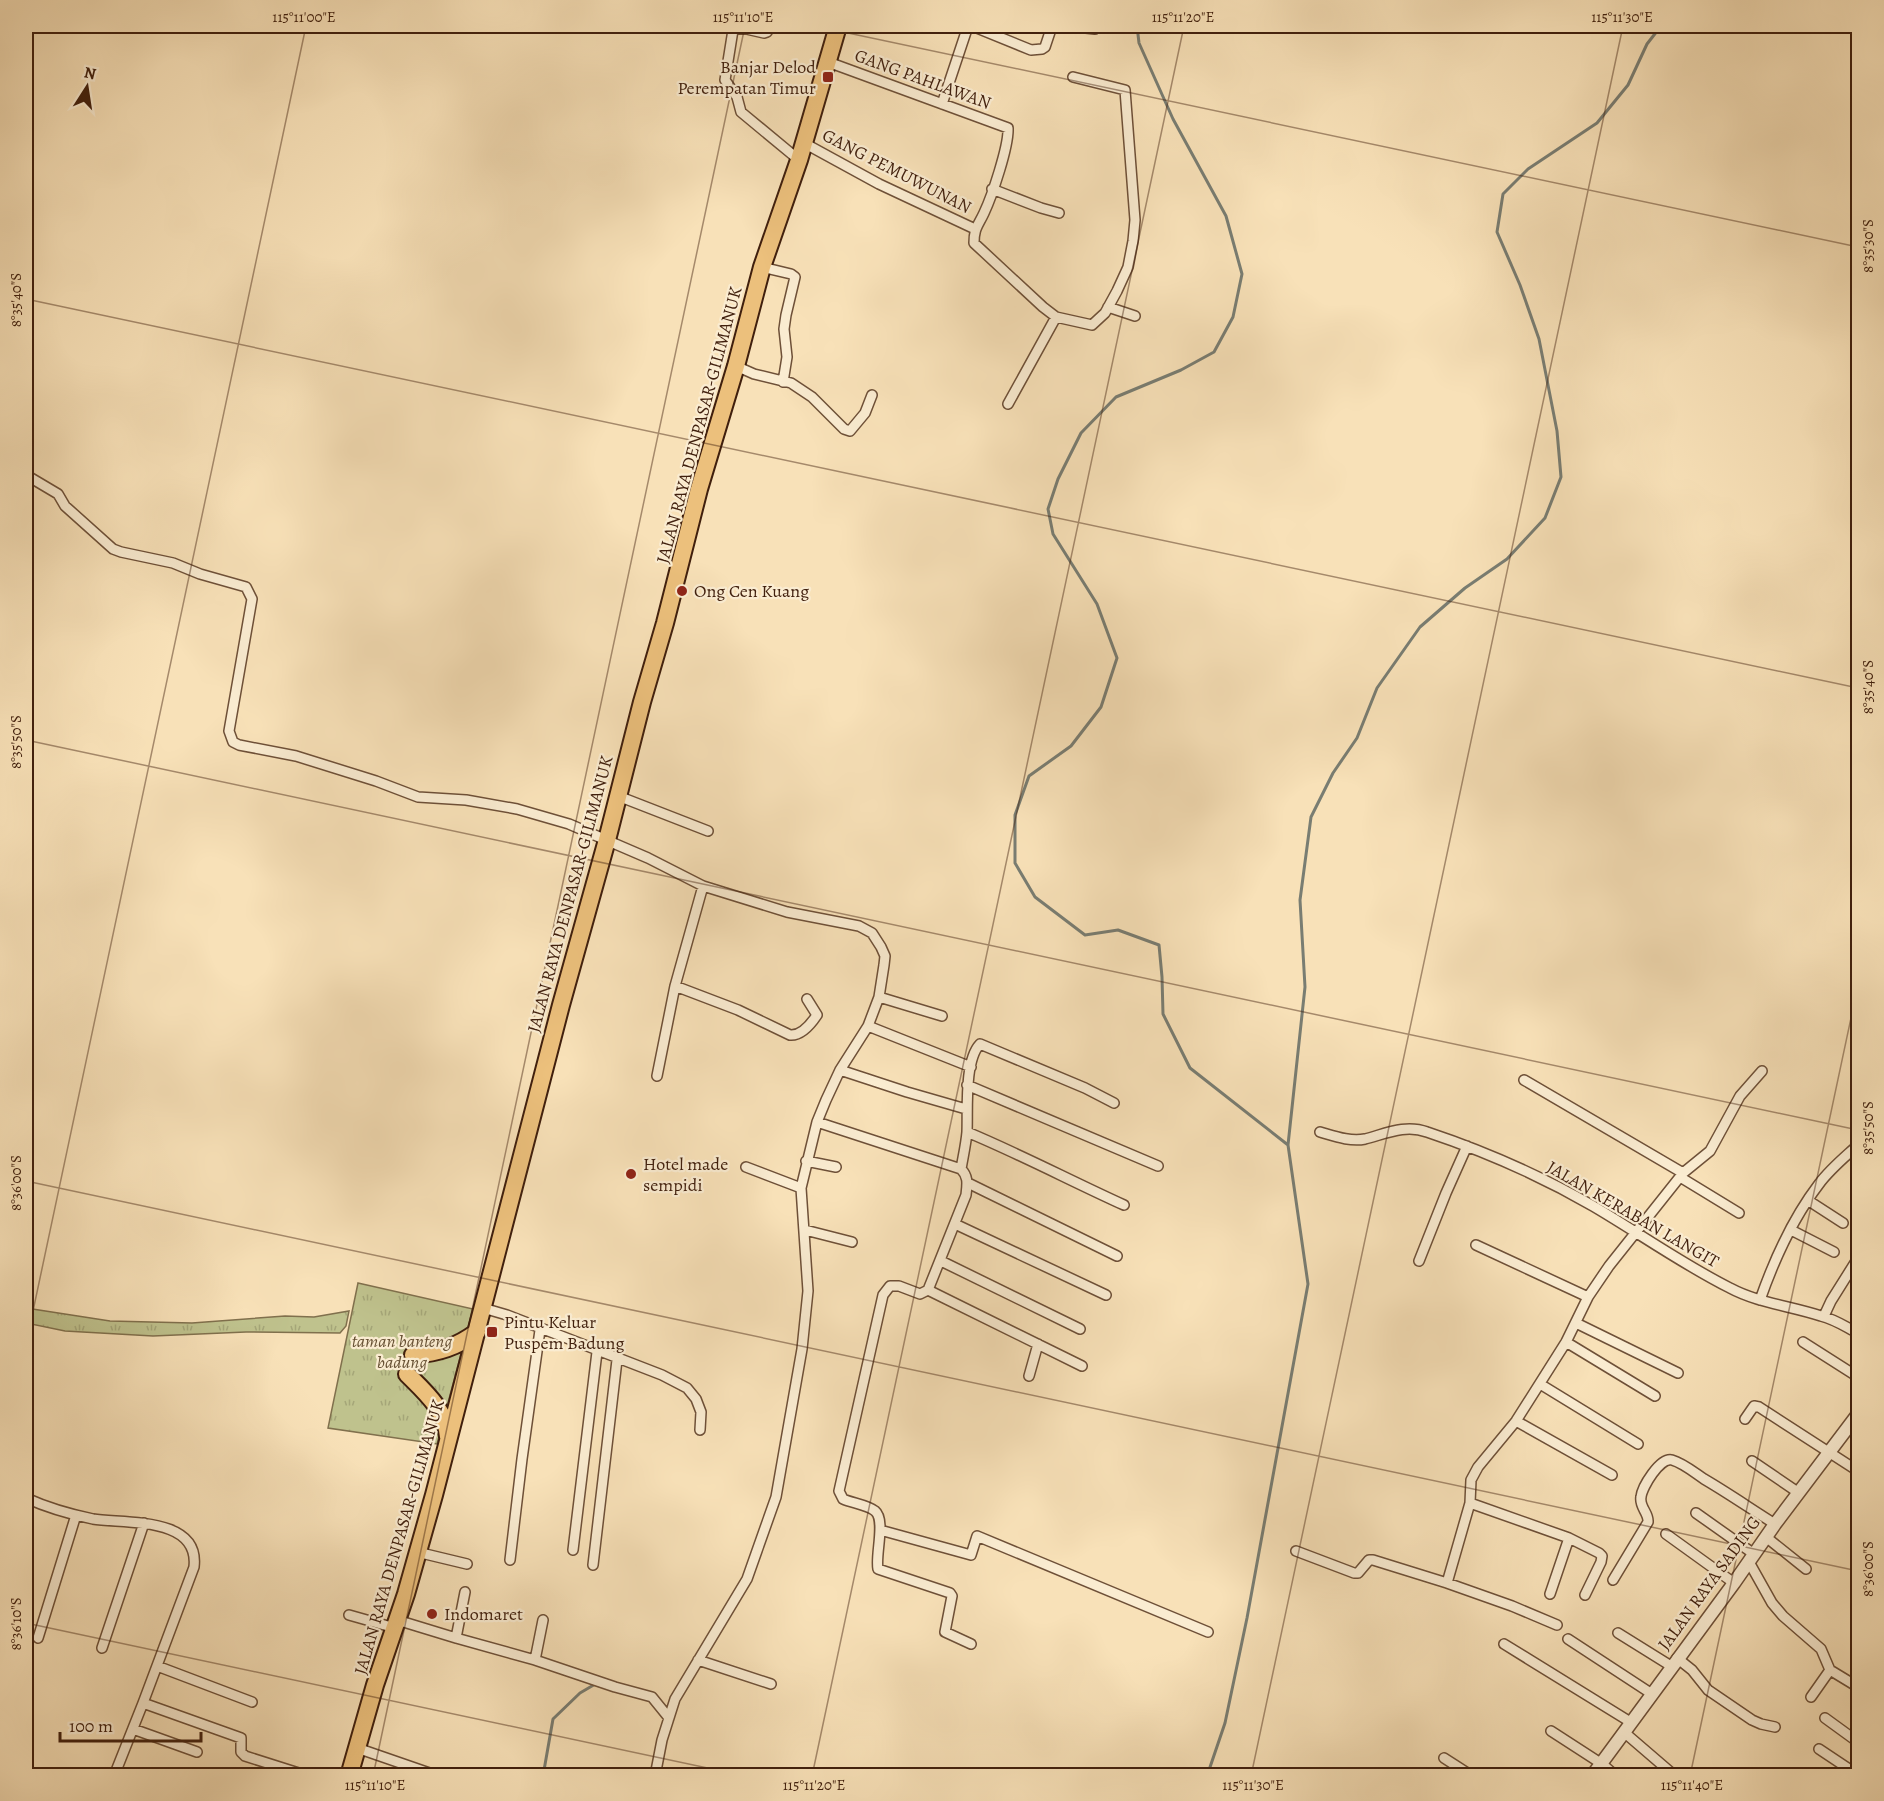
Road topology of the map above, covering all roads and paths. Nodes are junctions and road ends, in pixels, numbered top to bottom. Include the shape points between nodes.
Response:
1 (770, 26) edge
2 (838, 26) edge
3 (970, 26) edge
4 (1058, 26) edge
5 (1067, 26) edge
6 (1095, 29) dead end
7 (828, 62) junction
8 (1073, 77) dead end
9 (942, 104) junction
10 (804, 143) junction
11 (799, 160) junction
12 (992, 189) junction
13 (1059, 213) dead end
14 (975, 229) junction
15 (762, 267) junction
16 (1108, 307) junction
17 (1135, 316) dead end
18 (1056, 317) junction
19 (736, 366) junction
20 (783, 382) junction
21 (872, 395) dead end
22 (1008, 404) dead end
23 (26, 475) edge
24 (618, 796) junction
25 (708, 831) dead end
26 (607, 840) junction
27 (703, 886) junction
28 (675, 986) junction
29 (879, 997) junction
30 (807, 999) dead end
31 (942, 1016) dead end
32 (868, 1026) junction
33 (971, 1067) junction
34 (840, 1070) junction
35 (1762, 1071) dead end
36 (657, 1076) dead end
37 (1524, 1080) dead end
38 (968, 1084) junction
39 (1114, 1103) dead end
40 (966, 1109) junction
41 (817, 1122) junction
42 (967, 1132) junction
43 (1320, 1132) dead end
44 (1467, 1146) junction
45 (1858, 1146) edge
46 (806, 1161) junction
47 (1158, 1166) dead end
48 (746, 1167) dead end
49 (836, 1167) dead end
50 (961, 1169) junction
51 (1682, 1175) junction
52 (968, 1183) junction
53 (801, 1188) junction
54 (1809, 1201) junction
55 (1124, 1206) dead end
56 (1739, 1213) dead end
57 (1843, 1223) dead end
58 (955, 1224) junction
59 (805, 1230) junction
60 (1791, 1230) junction
61 (1635, 1232) junction
62 (852, 1242) dead end
63 (1476, 1245) dead end
64 (1834, 1252) dead end
65 (1117, 1256) dead end
66 (1858, 1258) edge
67 (940, 1261) junction
68 (1419, 1261) dead end
69 (924, 1292) junction
70 (1106, 1295) dead end
71 (1588, 1297) junction
72 (1759, 1299) junction
73 (483, 1308) junction
74 (1824, 1316) junction
75 (1576, 1323) junction
76 (1080, 1329) dead end
77 (540, 1330) junction
78 (477, 1332) junction
79 (1858, 1333) edge
80 (1566, 1342) junction
81 (1803, 1342) dead end
82 (1038, 1344) junction
83 (597, 1352) junction
84 (413, 1355) dead end
85 (617, 1360) junction
86 (1082, 1366) dead end
87 (1678, 1373) dead end
88 (407, 1374) dead end
89 (1029, 1376) dead end
90 (1858, 1377) edge
91 (1540, 1384) junction
92 (1655, 1396) dead end
93 (1858, 1413) edge
94 (1745, 1419) dead end
95 (1516, 1421) junction
96 (700, 1430) dead end
97 (449, 1441) junction
98 (1638, 1444) dead end
99 (1830, 1452) junction
100 (1752, 1461) dead end
101 (1858, 1471) edge
102 (1612, 1475) dead end
103 (1799, 1493) junction
104 (26, 1498) edge
105 (1470, 1503) junction
106 (1696, 1513) dead end
107 (76, 1515) junction
108 (144, 1524) junction
109 (1774, 1524) junction
110 (880, 1530) junction
111 (1666, 1534) dead end
112 (1766, 1537) junction
113 (1569, 1538) junction
114 (573, 1550) dead end
115 (1296, 1551) dead end
116 (417, 1552) junction
117 (1751, 1558) junction
118 (510, 1560) dead end
119 (467, 1564) dead end
120 (593, 1565) dead end
121 (1806, 1569) dead end
122 (1613, 1580) dead end
123 (1447, 1583) junction
124 (1734, 1583) junction
125 (465, 1592) dead end
126 (1550, 1594) dead end
127 (1585, 1595) dead end
128 (349, 1615) dead end
129 (543, 1620) dead end
130 (396, 1624) junction
131 (1557, 1625) dead end
132 (1208, 1632) dead end
133 (1618, 1633) dead end
134 (38, 1638) dead end
135 (456, 1638) junction
136 (1568, 1639) dead end
137 (971, 1644) dead end
138 (1504, 1644) dead end
139 (102, 1647) dead end
140 (535, 1659) junction
141 (698, 1660) junction
142 (1674, 1662) junction
143 (157, 1666) junction
144 (1830, 1670) junction
145 (771, 1684) dead end
146 (1858, 1687) edge
147 (1652, 1694) junction
148 (1811, 1697) dead end
149 (252, 1702) dead end
150 (143, 1703) junction
151 (669, 1718) junction
152 (1825, 1718) dead end
153 (1775, 1727) dead end
154 (1628, 1728) junction
155 (133, 1729) junction
156 (1551, 1731) dead end
157 (1858, 1742) edge
158 (357, 1748) junction
159 (1819, 1749) dead end
160 (197, 1752) dead end
161 (1444, 1758) dead end
162 (1602, 1764) junction
163 (1857, 1774) edge
164 (114, 1776) edge
165 (308, 1776) edge
166 (349, 1776) edge
167 (438, 1776) edge
168 (655, 1776) edge
169 (1472, 1776) edge
170 (1592, 1776) edge
171 (1616, 1776) edge
172 (1675, 1776) edge

1 - 11 street via 764,33 733,30 725,80 737,97 741,112
2 - 7 highway, JALAN RAYA DENPASAR-GILIMANUK
3 - 4 street via 1031,50 1045,47 1051,30
3 - 9 street
5 - 6 street
7 - 9 street, GANG PAHLAWAN
7 - 10 highway, JALAN RAYA DENPASAR-GILIMANUK
8 - 16 street via 1125,90 1135,220 1128,267
9 - 12 street, GANG PAHLAWAN via 1008,128
10 - 11 highway, JALAN RAYA DENPASAR-GILIMANUK
10 - 14 street, GANG PEMUWUNAN
11 - 15 highway, JALAN RAYA DENPASAR-GILIMANUK
12 - 13 street
12 - 14 street
14 - 18 street via 974,243
15 - 19 highway, JALAN RAYA DENPASAR-GILIMANUK
15 - 20 street via 795,277 784,329 787,357
16 - 17 street
16 - 18 street via 1092,325
18 - 22 street
19 - 20 street
19 - 24 highway, JALAN RAYA DENPASAR-GILIMANUK via 699,489
20 - 21 street via 812,397 850,431 865,413
23 - 26 street via 57,495 113,549 173,563 246,587 252,598 229,731 239,745 296,756 418,797 517,809
24 - 25 street
24 - 26 highway, JALAN RAYA DENPASAR-GILIMANUK
26 - 27 street
26 - 73 highway, JALAN RAYA DENPASAR-GILIMANUK
27 - 28 street
27 - 29 street via 787,912 859,926 872,933 885,956
28 - 30 street via 795,1036 817,1015
28 - 36 street
29 - 31 street
29 - 32 street
32 - 33 street
32 - 34 street
33 - 38 street
33 - 39 street via 977,1047 985,1045
34 - 40 street
34 - 41 street
35 - 51 street via 1740,1096 1710,1150
37 - 51 street
38 - 40 street
38 - 47 street
40 - 42 street
41 - 46 street
41 - 50 street
42 - 50 street
42 - 55 street
43 - 44 street, JALAN KERABAN LANGIT via 1363,1140 1395,1130 1424,1130
44 - 61 street, JALAN KERABAN LANGIT via 1556,1186
44 - 68 street
45 - 54 street via 1819,1184
46 - 49 street
46 - 53 street
48 - 53 street
50 - 52 street
51 - 56 street
51 - 61 street
52 - 58 street
52 - 65 street
53 - 59 street
54 - 57 street
54 - 60 street
58 - 67 street
58 - 70 street
59 - 62 street
59 - 141 street via 808,1291 802,1349 776,1497 747,1579
60 - 64 street
60 - 72 street
61 - 71 street
61 - 72 street, JALAN KERABAN LANGIT via 1745,1295
63 - 71 street
66 - 74 street
67 - 69 street
67 - 76 street
69 - 82 street
69 - 110 street via 890,1286 883,1295 841,1477 839,1491 843,1499 875,1510
71 - 75 street
72 - 74 street, JALAN KERABAN LANGIT
73 - 77 street
73 - 78 highway, JALAN RAYA DENPASAR-GILIMANUK
74 - 79 street, JALAN KERABAN LANGIT
75 - 80 street
75 - 87 street
77 - 83 street
77 - 118 street
78 - 84 highway via 448,1349
78 - 97 highway, JALAN RAYA DENPASAR-GILIMANUK
80 - 91 street
80 - 92 street
81 - 90 street
82 - 86 street
82 - 89 street
83 - 85 street
83 - 114 street
85 - 96 street via 687,1388 701,1412
85 - 120 street
88 - 97 highway via 441,1411
91 - 95 street
91 - 98 street
93 - 99 street, JALAN RAYA SADING
94 - 99 street via 1754,1406 1759,1407
95 - 102 street
95 - 105 street via 1471,1480
97 - 116 highway, JALAN RAYA DENPASAR-GILIMANUK
99 - 101 street
99 - 103 street, JALAN RAYA SADING
100 - 103 street
103 - 109 street, JALAN RAYA SADING
104 - 107 street
105 - 113 street
105 - 123 street
106 - 117 street
107 - 108 street
107 - 134 street
108 - 139 street
108 - 143 street via 162,1526 185,1539 195,1561
109 - 112 street, JALAN RAYA SADING
109 - 122 street via 1694,1472 1667,1460 1644,1487 1640,1499 1648,1522
110 - 132 street via 971,1555 977,1536
110 - 137 street via 878,1569 950,1593 945,1632
111 - 124 street
112 - 117 street, JALAN RAYA SADING
112 - 121 street
113 - 126 street
113 - 127 street via 1602,1556
115 - 123 street via 1354,1573 1370,1560
116 - 119 street
116 - 130 highway, JALAN RAYA DENPASAR-GILIMANUK
117 - 124 street, JALAN RAYA SADING
117 - 144 street via 1772,1603 1821,1649
123 - 131 street
124 - 142 street, JALAN RAYA SADING
125 - 135 street
128 - 130 street
129 - 140 street
130 - 135 street
130 - 158 highway, JALAN RAYA DENPASAR-GILIMANUK
133 - 142 street
135 - 140 street
136 - 147 street
138 - 154 street
140 - 151 street via 652,1697
141 - 145 street
141 - 151 street via 675,1699
142 - 147 street, JALAN RAYA SADING
142 - 153 street via 1692,1670 1708,1690 1752,1720
143 - 149 street
143 - 150 street
144 - 146 street
144 - 148 street
147 - 154 street, JALAN RAYA SADING
150 - 155 street
150 - 165 street via 241,1738 241,1752 245,1756
151 - 168 street
152 - 157 street
154 - 162 street, JALAN RAYA SADING
154 - 172 street
155 - 160 street
155 - 164 street
156 - 162 street
158 - 166 highway, JALAN RAYA DENPASAR-GILIMANUK
158 - 167 street
159 - 163 street
161 - 169 street
162 - 170 street, JALAN RAYA SADING
162 - 171 street

